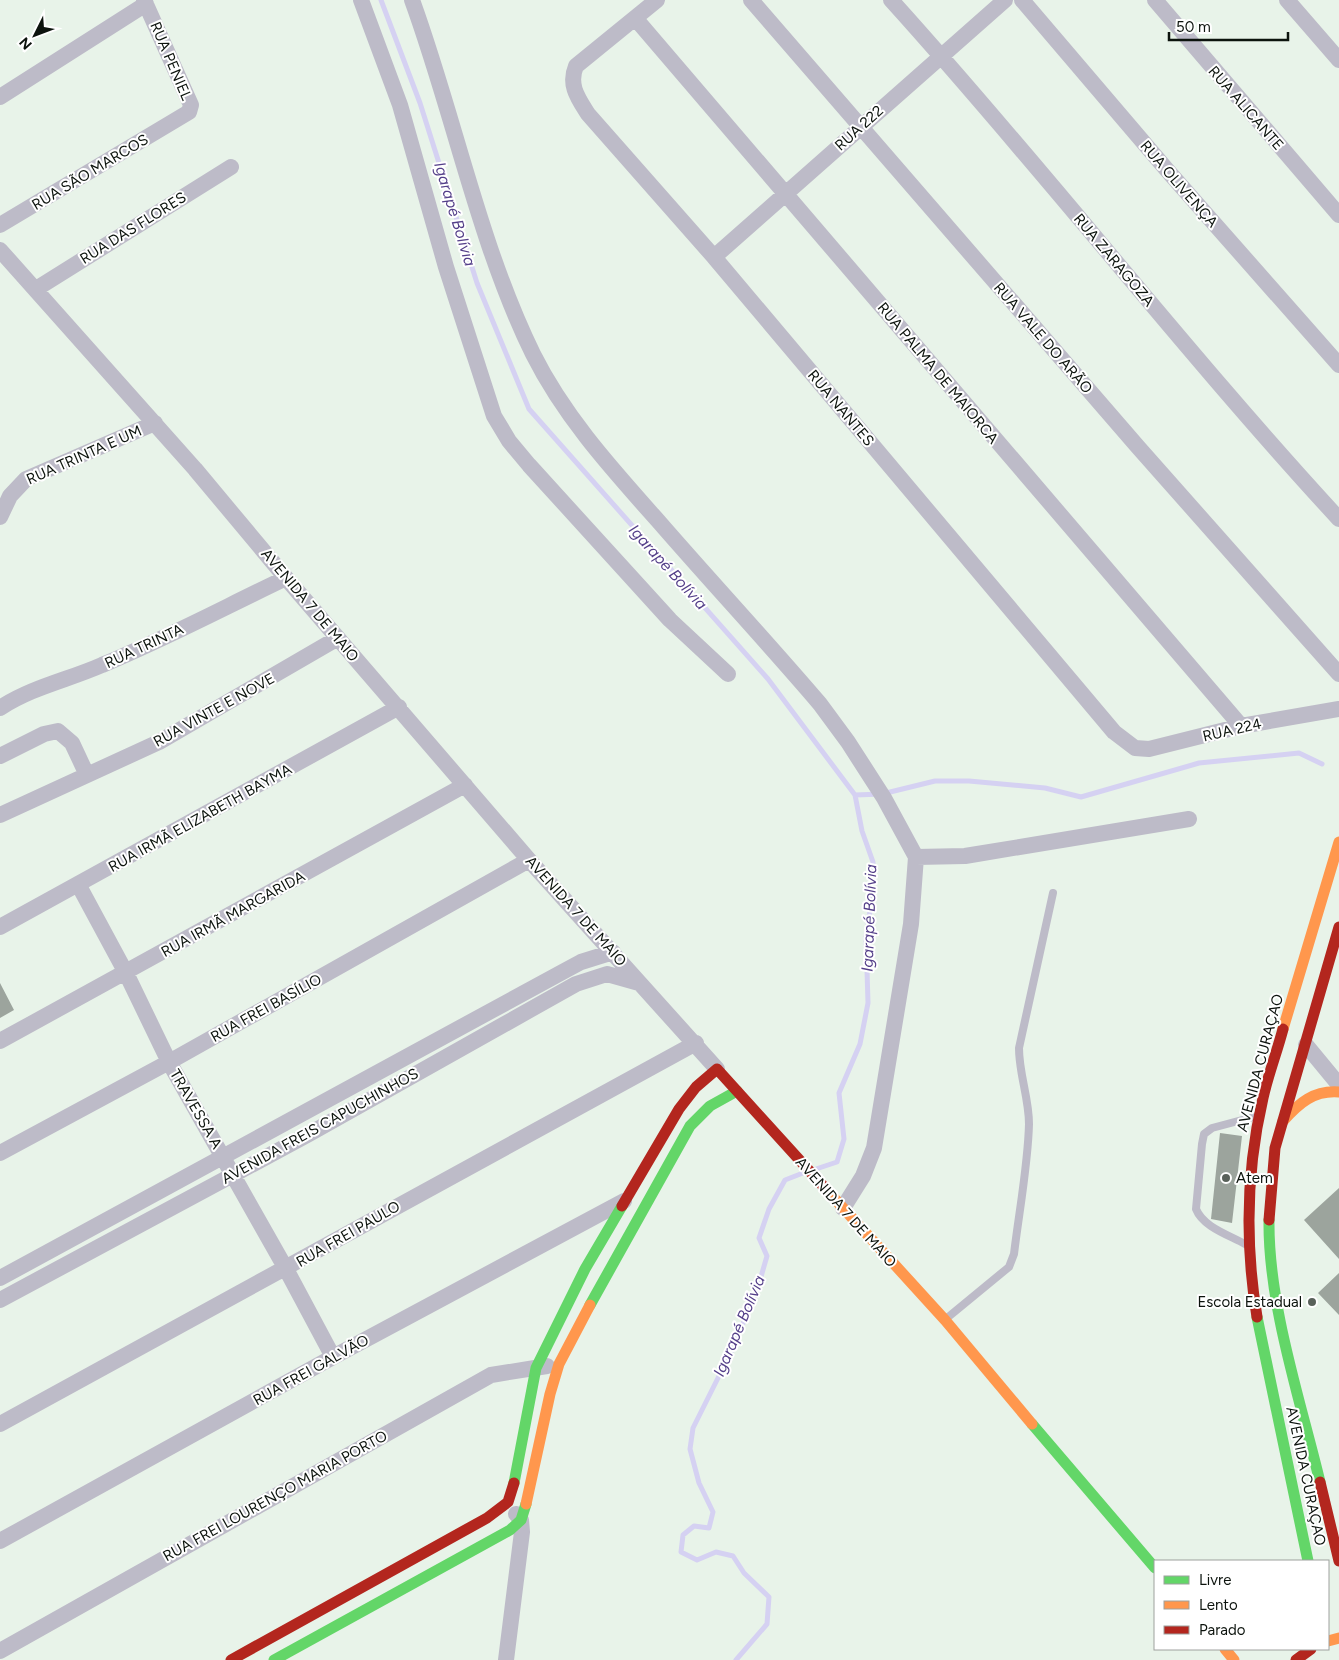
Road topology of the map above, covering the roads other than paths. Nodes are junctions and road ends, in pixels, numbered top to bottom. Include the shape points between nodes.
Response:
1 (361, 0) edge
2 (412, 0) edge
3 (657, 0) edge
4 (751, 0) edge
5 (890, 0) edge
6 (1005, 0) edge
7 (1022, 0) edge
8 (1154, 0) edge
9 (1287, 0) edge
10 (145, 2) edge
11 (635, 18) junction
12 (940, 55) junction
13 (1339, 60) edge
14 (0, 97) edge
15 (180, 118) joint
16 (859, 127) junction
17 (230, 167) dead end
18 (785, 194) junction
19 (1339, 215) edge
20 (0, 225) edge
21 (0, 250) edge
22 (714, 257) junction
23 (36, 289) junction
24 (1339, 365) edge
25 (155, 423) junction
26 (0, 517) edge
27 (1339, 519) edge
28 (286, 578) junction
29 (338, 638) junction
30 (728, 674) dead end
31 (1339, 674) edge
32 (399, 707) junction
33 (0, 708) edge
34 (1339, 709) edge
35 (1241, 726) junction
36 (1126, 743) joint
37 (0, 756) edge
38 (87, 775) junction
39 (465, 785) junction
40 (0, 815) edge
41 (1189, 818) dead end
42 (1339, 842) edge
43 (916, 857) junction
44 (529, 860) junction
45 (1335, 874) edge
46 (78, 884) junction
47 (1054, 893) dead end
48 (0, 927) edge
49 (1339, 927) edge
50 (613, 952) junction
51 (126, 973) junction
52 (643, 985) junction
53 (0, 1041) edge
54 (696, 1043) junction
55 (1306, 1045) junction
56 (169, 1062) junction
57 (717, 1069) junction
58 (1338, 1085) edge
59 (737, 1091) junction
60 (1260, 1115) junction
61 (1281, 1123) junction
62 (0, 1152) edge
63 (224, 1158) junction
64 (232, 1174) junction
65 (624, 1201) junction
66 (843, 1208) junction
67 (1249, 1246) junction
68 (286, 1269) junction
69 (0, 1278) edge
70 (0, 1300) edge
71 (945, 1320) junction
72 (333, 1357) junction
73 (559, 1364) junction
74 (536, 1368) junction
75 (0, 1424) edge
76 (508, 1502) junction
77 (521, 1520) junction
78 (0, 1541) edge
79 (1337, 1543) edge
80 (1308, 1560) edge
81 (1339, 1561) edge
82 (1154, 1567) edge
83 (0, 1651) edge
84 (231, 1660) edge
85 (274, 1660) edge
86 (506, 1660) edge

1 - 30 street via 400,105 446,267 494,416 528,465 670,620
2 - 43 street via 476,204 513,308 534,355 564,408 600,456 820,704 884,798
3 - 11 street
4 - 16 street, RUA VALE DO ARÃO
5 - 12 street, RUA ZARAGOZA
6 - 12 street, RUA 222
7 - 24 street, RUA OLIVENÇA
8 - 19 street, RUA ALICANTE
9 - 13 street
10 - 14 street
10 - 15 street, RUA PENIEL via 191,105 189,112
11 - 18 street, RUA PALMA DE MAIORCA
11 - 22 street, RUA NANTES via 576,66 573,86 588,114
12 - 16 street, RUA 222
12 - 27 street, RUA ZARAGOZA via 1141,293
15 - 20 street, RUA SÃO MARCOS
16 - 18 street, RUA 222
16 - 31 street, RUA VALE DO ARÃO
17 - 23 street, RUA DAS FLORES
18 - 22 street, RUA 222
18 - 35 street, RUA PALMA DE MAIORCA
21 - 23 street, AVENIDA 7 DE MAIO
22 - 36 street, RUA NANTES
23 - 25 street, AVENIDA 7 DE MAIO
25 - 26 street, RUA TRINTA E UM via 26,479 10,496
25 - 28 street, AVENIDA 7 DE MAIO
28 - 29 street, AVENIDA 7 DE MAIO
28 - 33 street, RUA TRINTA via 131,653 28,692
29 - 32 street, AVENIDA 7 DE MAIO
29 - 38 street, RUA VINTE E NOVE via 159,742
32 - 39 street, AVENIDA 7 DE MAIO
32 - 46 street, RUA IRMÃ ELIZABETH BAYMA
34 - 35 street, RUA 224
35 - 36 street, RUA 224 via 1149,749 1134,748
37 - 38 street via 44,734 58,731 72,743
38 - 40 street, RUA VINTE E NOVE
39 - 44 street, AVENIDA 7 DE MAIO
39 - 51 street, RUA IRMÃ MARGARIDA
41 - 43 street via 965,856
42 - 45 street, AVENIDA CURAÇAO
43 - 66 street via 911,924 874,1148 864,1176
44 - 50 street, AVENIDA 7 DE MAIO
44 - 56 street, RUA FREI BASÍLIO
45 - 60 street, AVENIDA CURAÇAO via 1283,1030
46 - 48 street, RUA IRMÃ ELIZABETH BAYMA
46 - 51 street, TRAVESSA A
47 - 71 lane via 1019,1048 1029,1125 1014,1254 1009,1267
49 - 55 street, AVENIDA CURAÇAO
50 - 52 street, AVENIDA 7 DE MAIO
50 - 63 street, AVENIDA FREIS CAPUCHINHOS via 575,966 295,1116
51 - 53 street, RUA IRMÃ MARGARIDA
51 - 56 street, TRAVESSA A
52 - 54 street, AVENIDA 7 DE MAIO
52 - 64 street, AVENIDA FREIS CAPUCHINHOS via 607,974 576,984
54 - 57 street, AVENIDA 7 DE MAIO
54 - 68 street, RUA FREI PAULO
55 - 58 street
55 - 61 street, AVENIDA CURAÇAO
56 - 62 street, RUA FREI BASÍLIO
56 - 63 street, TRAVESSA A
57 - 59 street, AVENIDA 7 DE MAIO
57 - 65 street via 696,1087 679,1109
58 - 61 street via 1313,1094
59 - 66 street, AVENIDA 7 DE MAIO
59 - 73 street via 710,1106 690,1126
60 - 67 street, AVENIDA CURAÇAO via 1249,1191
60 - 67 lane via 1212,1128 1204,1134 1196,1209 1204,1221
61 - 79 street, AVENIDA CURAÇAO via 1270,1192 1269,1239 1273,1279
63 - 64 street, TRAVESSA A
63 - 69 street, AVENIDA FREIS CAPUCHINHOS
64 - 68 street, TRAVESSA A
64 - 70 street, AVENIDA FREIS CAPUCHINHOS
65 - 72 street, RUA FREI GALVÃO
65 - 74 street via 585,1269
66 - 71 street, AVENIDA 7 DE MAIO
67 - 80 street, AVENIDA CURAÇAO via 1262,1344
68 - 72 street, TRAVESSA A
68 - 75 street, RUA FREI PAULO
71 - 82 street, AVENIDA 7 DE MAIO
72 - 78 street, RUA FREI GALVÃO
73 - 74 street, RUA FREI LOURENÇO MARIA PORTO
73 - 77 street
74 - 76 street
74 - 83 street, RUA FREI LOURENÇO MARIA PORTO via 491,1375
76 - 77 street
76 - 84 street via 486,1518
77 - 85 street via 510,1530
77 - 86 street
79 - 81 street, AVENIDA CURAÇAO

